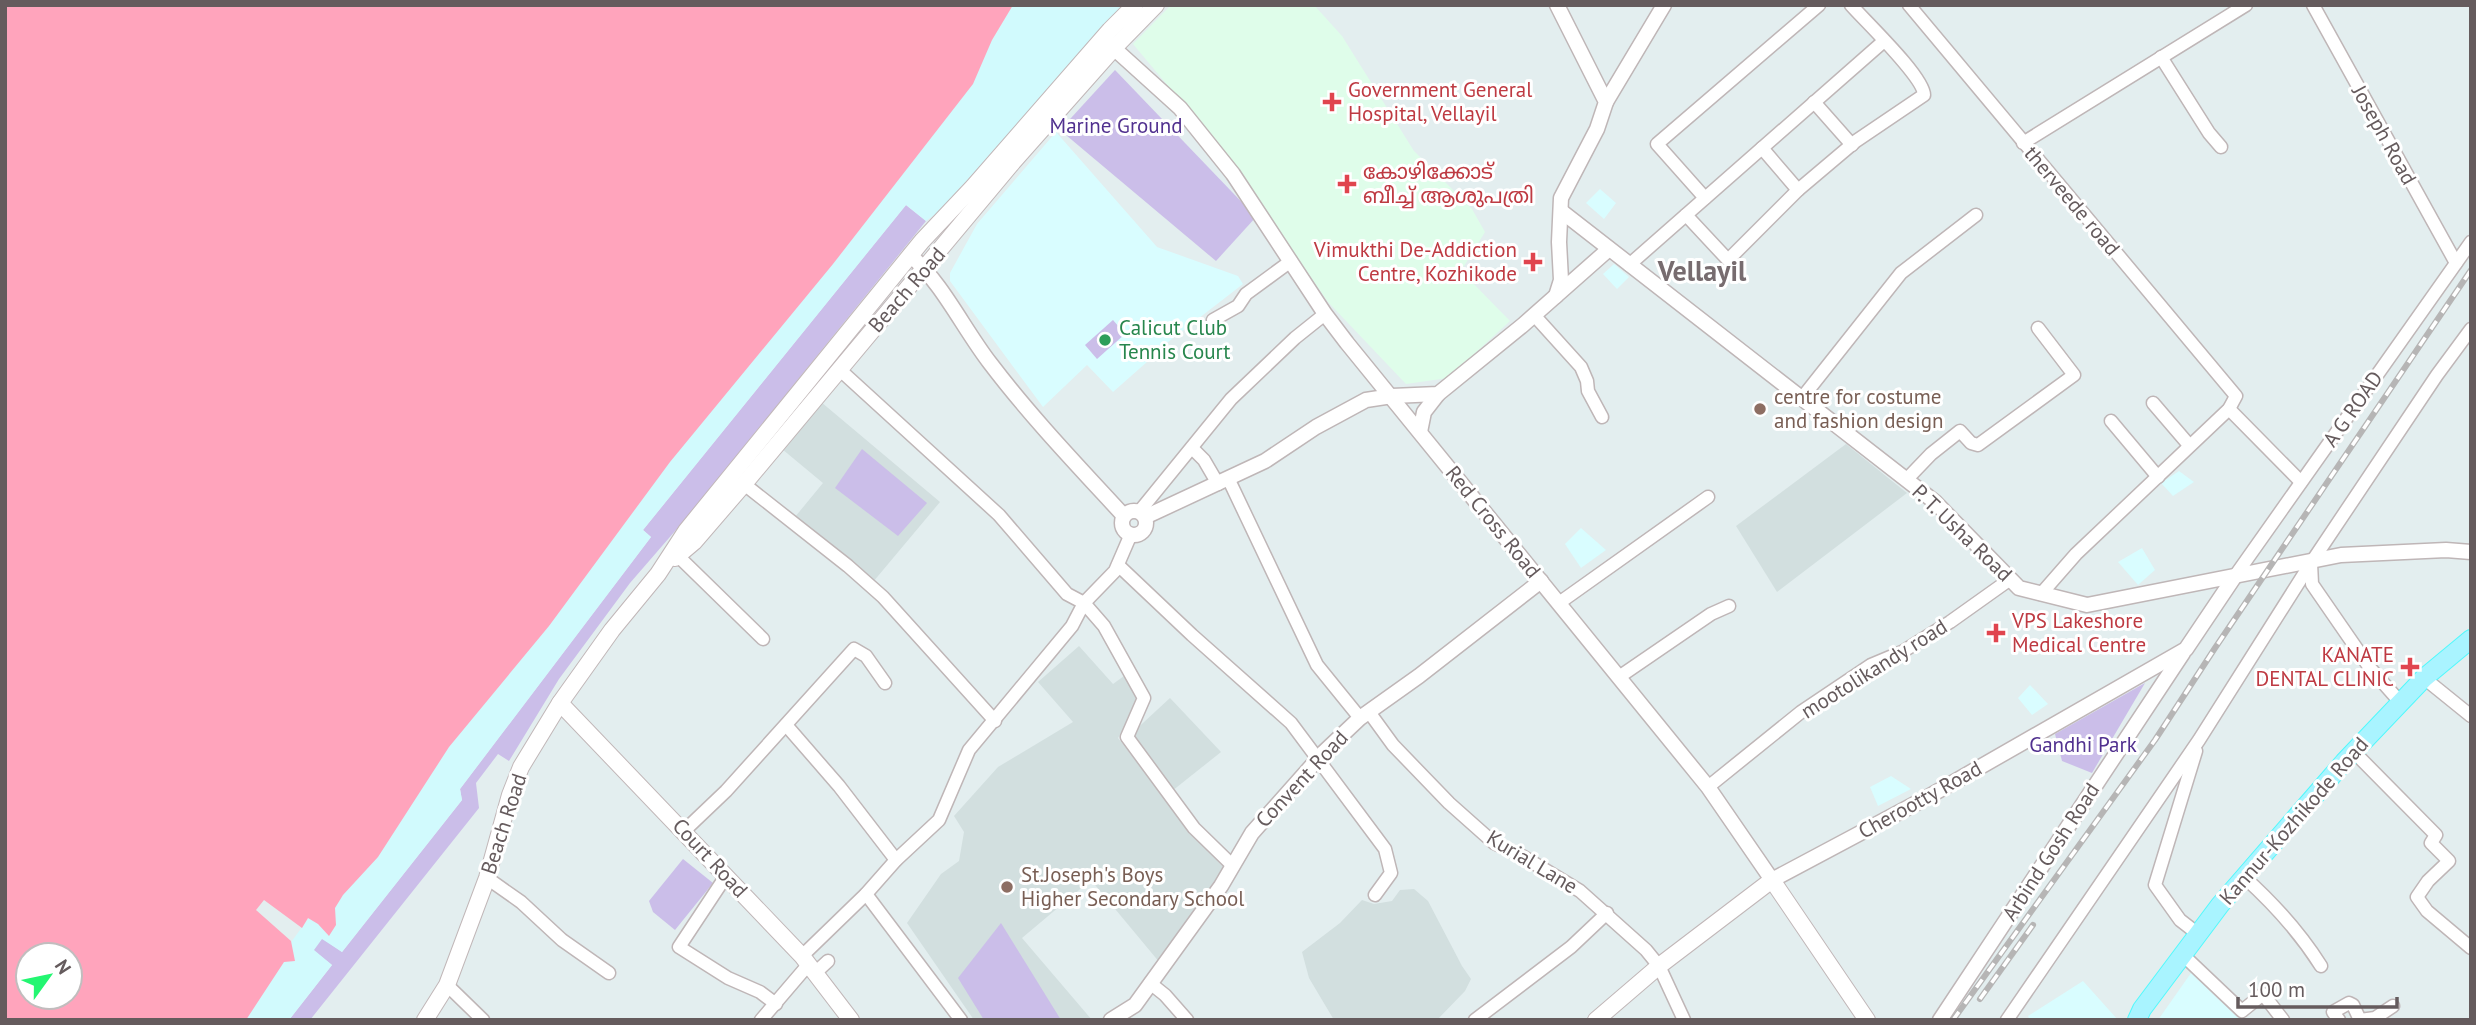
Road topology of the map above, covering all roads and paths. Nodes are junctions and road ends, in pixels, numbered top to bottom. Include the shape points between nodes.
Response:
1 (1135, 5) edge
2 (1156, 5) edge
3 (1557, 5) edge
4 (1664, 5) edge
5 (1819, 5) edge
6 (1850, 5) edge
7 (1909, 5) edge
8 (2246, 5) edge
9 (2313, 5) edge
10 (1884, 41) junction
11 (1109, 43) junction
12 (2161, 57) junction
13 (1606, 102) junction
14 (1814, 102) junction
15 (2023, 143) junction
16 (1852, 145) junction
17 (2221, 147) dead end
18 (1762, 148) junction
19 (1798, 190) junction
20 (1705, 198) junction
21 (1561, 211) junction
22 (1686, 215) junction
23 (1976, 215) dead end
24 (2471, 242) edge
25 (1609, 249) junction
26 (910, 255) junction
27 (1291, 261) junction
28 (2456, 263) junction
29 (1629, 265) junction
30 (925, 268) junction
31 (1556, 296) junction
32 (1325, 314) junction
33 (1534, 315) junction
34 (1213, 320) dead end
35 (2038, 328) dead end
36 (2471, 329) edge
37 (839, 369) junction
38 (1438, 394) junction
39 (1392, 396) junction
40 (1802, 398) junction
41 (2153, 403) dead end
42 (2229, 410) junction
43 (1602, 417) dead end
44 (2111, 421) dead end
45 (1420, 432) junction
46 (2189, 445) junction
47 (1192, 448) junction
48 (2158, 477) junction
49 (1907, 479) junction
50 (1223, 481) junction
51 (2301, 482) junction
52 (744, 484) junction
53 (1708, 496) dead end
54 (1142, 515) junction
55 (1124, 516) junction
56 (1131, 534) junction
57 (2471, 552) edge
58 (678, 556) junction
59 (2311, 563) junction
60 (1118, 565) junction
61 (658, 574) junction
62 (2235, 576) junction
63 (2009, 580) junction
64 (1541, 581) junction
65 (2041, 594) junction
66 (1084, 603) junction
67 (1559, 603) junction
68 (1729, 606) dead end
69 (763, 639) dead end
70 (2471, 639) edge
71 (2186, 649) junction
72 (1619, 677) junction
73 (2424, 678) junction
74 (885, 683) dead end
75 (560, 703) junction
76 (2401, 703) junction
77 (1365, 715) junction
78 (2471, 716) edge
79 (995, 721) junction
80 (786, 725) junction
81 (2199, 740) junction
82 (2354, 752) junction
83 (1319, 758) junction
84 (1708, 787) junction
85 (684, 831) junction
86 (896, 860) junction
87 (1232, 865) junction
88 (726, 876) junction
89 (2244, 877) junction
90 (488, 878) junction
91 (1772, 880) junction
92 (866, 894) junction
93 (1375, 895) dead end
94 (1607, 913) junction
95 (2198, 934) junction
96 (2471, 948) edge
97 (2183, 955) junction
98 (828, 961) dead end
99 (808, 965) junction
100 (1659, 966) junction
101 (2321, 966) dead end
102 (609, 973) dead end
103 (1150, 983) junction
104 (447, 985) junction
105 (776, 1004) junction
106 (2393, 1006) dead end
107 (425, 1020) edge
108 (483, 1020) edge
109 (761, 1020) edge
110 (851, 1020) edge
111 (961, 1020) edge
112 (1111, 1020) edge
113 (1187, 1020) edge
114 (1475, 1020) edge
115 (1596, 1020) edge
116 (1684, 1020) edge
117 (1867, 1020) edge
118 (1940, 1020) edge
119 (2007, 1020) edge
120 (2137, 1020) edge
121 (2283, 1020) edge
122 (2339, 1020) edge

1 - 11 main road, Beach Road
2 - 11 main road, Beach Road
3 - 13 street
4 - 13 street
5 - 20 street via 1657,144
6 - 10 street
7 - 15 street, therveede road
8 - 12 street
9 - 28 street, Joseph Road
10 - 14 street
10 - 16 street via 1909,68 1924,95
11 - 26 main road, Beach Road
11 - 27 street, Red Cross Road via 1187,117 1233,174
11 - 30 main road, Beach Road
12 - 15 street
12 - 17 street
13 - 21 street via 1561,198
14 - 16 street
14 - 18 street
15 - 42 street, therveede road via 2236,396
16 - 19 street
18 - 19 street
18 - 20 street
19 - 22 street via 1728,260
20 - 22 street
21 - 25 street, P. T. Usha Road
21 - 31 street via 1561,280
22 - 29 street
23 - 40 street via 1900,272
24 - 28 street, A G ROAD
25 - 29 street, P. T. Usha Road
25 - 31 street
26 - 30 street
26 - 61 main road, Beach Road via 686,531
27 - 32 street, Red Cross Road
27 - 34 street via 1246,294 1238,306
28 - 51 street, A G ROAD
29 - 40 street, P. T. Usha Road
30 - 37 main road, Beach Road
30 - 55 street via 1031,415
31 - 33 street
32 - 39 street, Red Cross Road
32 - 47 street via 1231,398
33 - 38 street
33 - 43 street via 1581,367
35 - 49 street via 2074,375 1978,445 1961,430
36 - 59 street
37 - 52 main road, Beach Road
37 - 66 street via 999,515 1067,594
38 - 39 street
38 - 45 street via 1424,412
39 - 45 street, Red Cross Road
39 - 50 street via 1366,400
40 - 49 street, P. T. Usha Road
41 - 46 street
42 - 46 street
42 - 51 street
44 - 48 street
45 - 64 street, Red Cross Road
46 - 48 street
47 - 50 street, Kurial Lane
47 - 54 street
48 - 65 street via 2076,554
49 - 63 street, P. T. Usha Road via 1936,502
50 - 54 street
50 - 77 street, Kurial Lane via 1317,665
51 - 62 street, A G ROAD
52 - 58 main road, Beach Road
52 - 79 street via 883,597
53 - 67 street
54 - 55 street via 1129,512
54 - 56 street via 1144,530
55 - 56 street via 1124,529
56 - 60 street
57 - 59 street, P. T. Usha Road via 2341,555
58 - 61 main road, Beach Road
58 - 69 street
59 - 62 street, P. T. Usha Road
59 - 76 street via 2312,584 2370,668
59 - 81 street
60 - 66 street
60 - 83 street via 1291,723
61 - 75 main road, Beach Road
62 - 65 street, P. T. Usha Road via 2087,605
62 - 71 street, Cherootty Road
63 - 65 street, P. T. Usha Road
63 - 84 street, mootolikandy road via 1950,622 1801,712
64 - 67 street, Red Cross Road
64 - 77 street, Convent Road
66 - 79 street via 1072,626
66 - 87 street via 1104,626 1144,698 1127,737 1194,828
67 - 72 street, Red Cross Road
68 - 72 street
70 - 73 main road, Kannur-Kozhikode Road
71 - 91 street, Cherootty Road
71 - 118 street, Arbind Gosh Road
72 - 84 street, Red Cross Road
73 - 76 main road, Kannur-Kozhikode Road
73 - 78 street
74 - 80 street via 866,656 854,649
75 - 85 main road, Court Road
75 - 90 main road, Beach Road via 521,767
76 - 82 main road, Kannur-Kozhikode Road
77 - 83 street, Convent Road
77 - 94 street, Kurial Lane via 1493,844 1580,891
79 - 86 street via 969,750 939,820
80 - 85 street
80 - 86 street
81 - 95 street via 2155,886 2180,920
81 - 119 street
82 - 89 main road, Kannur-Kozhikode Road
82 - 96 street via 2436,835 2431,843 2448,862 2417,897
83 - 87 street, Convent Road via 1252,833
83 - 93 street via 1385,849 1391,873
84 - 91 street, Red Cross Road
85 - 88 main road, Court Road
86 - 92 street
87 - 103 street, Convent Road via 1222,886
88 - 99 main road, Court Road
88 - 105 street via 679,947
89 - 95 main road, Kannur-Kozhikode Road
89 - 101 street via 2309,946
90 - 102 street
90 - 104 main road, Beach Road
91 - 100 main road, Cherootty Road
91 - 117 main road, Red Cross Road
92 - 99 street
92 - 111 street
94 - 100 street, Kurial Lane
94 - 114 street via 1571,947
95 - 97 main road, Kannur-Kozhikode Road
97 - 120 main road, Kannur-Kozhikode Road
97 - 121 street via 2242,1011 2263,995
98 - 99 street
99 - 105 street
99 - 110 main road, Court Road
100 - 115 main road, Cherootty Road
100 - 116 street, Kurial Lane
103 - 112 street, Convent Road via 1135,1005
103 - 113 street
104 - 107 main road, Beach Road
104 - 108 street
105 - 109 street
106 - 122 street via 2375,1018 2360,1020 2349,1003 2333,1012

